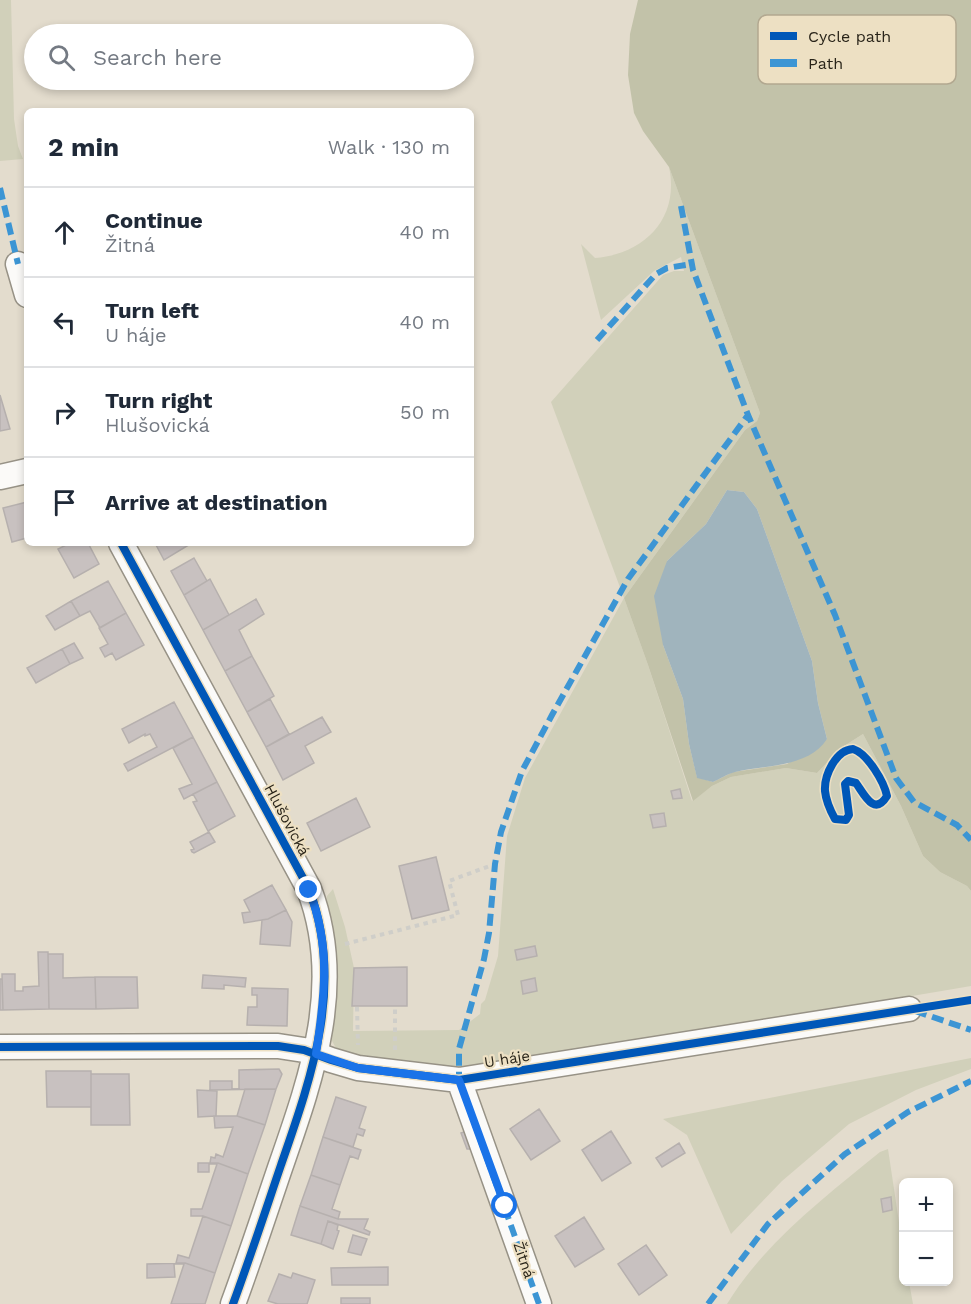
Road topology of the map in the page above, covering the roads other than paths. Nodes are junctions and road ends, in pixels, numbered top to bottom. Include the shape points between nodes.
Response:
1 (18, 264) dead end
2 (24, 285) edge
3 (24, 472) edge
4 (0, 477) edge
5 (124, 546) edge
6 (909, 1009) dead end
7 (0, 1047) edge
8 (316, 1054) junction
9 (459, 1080) junction
10 (233, 1304) edge
11 (539, 1304) edge

1 - 2 street
3 - 4 street
5 - 8 street, Hlušovická via 309,890 320,921 324,949 325,986
6 - 9 street, U háje
7 - 8 street, U háje via 278,1046
8 - 9 street, U háje via 358,1068
8 - 10 street, Hlušovická
9 - 11 street, Žitná

